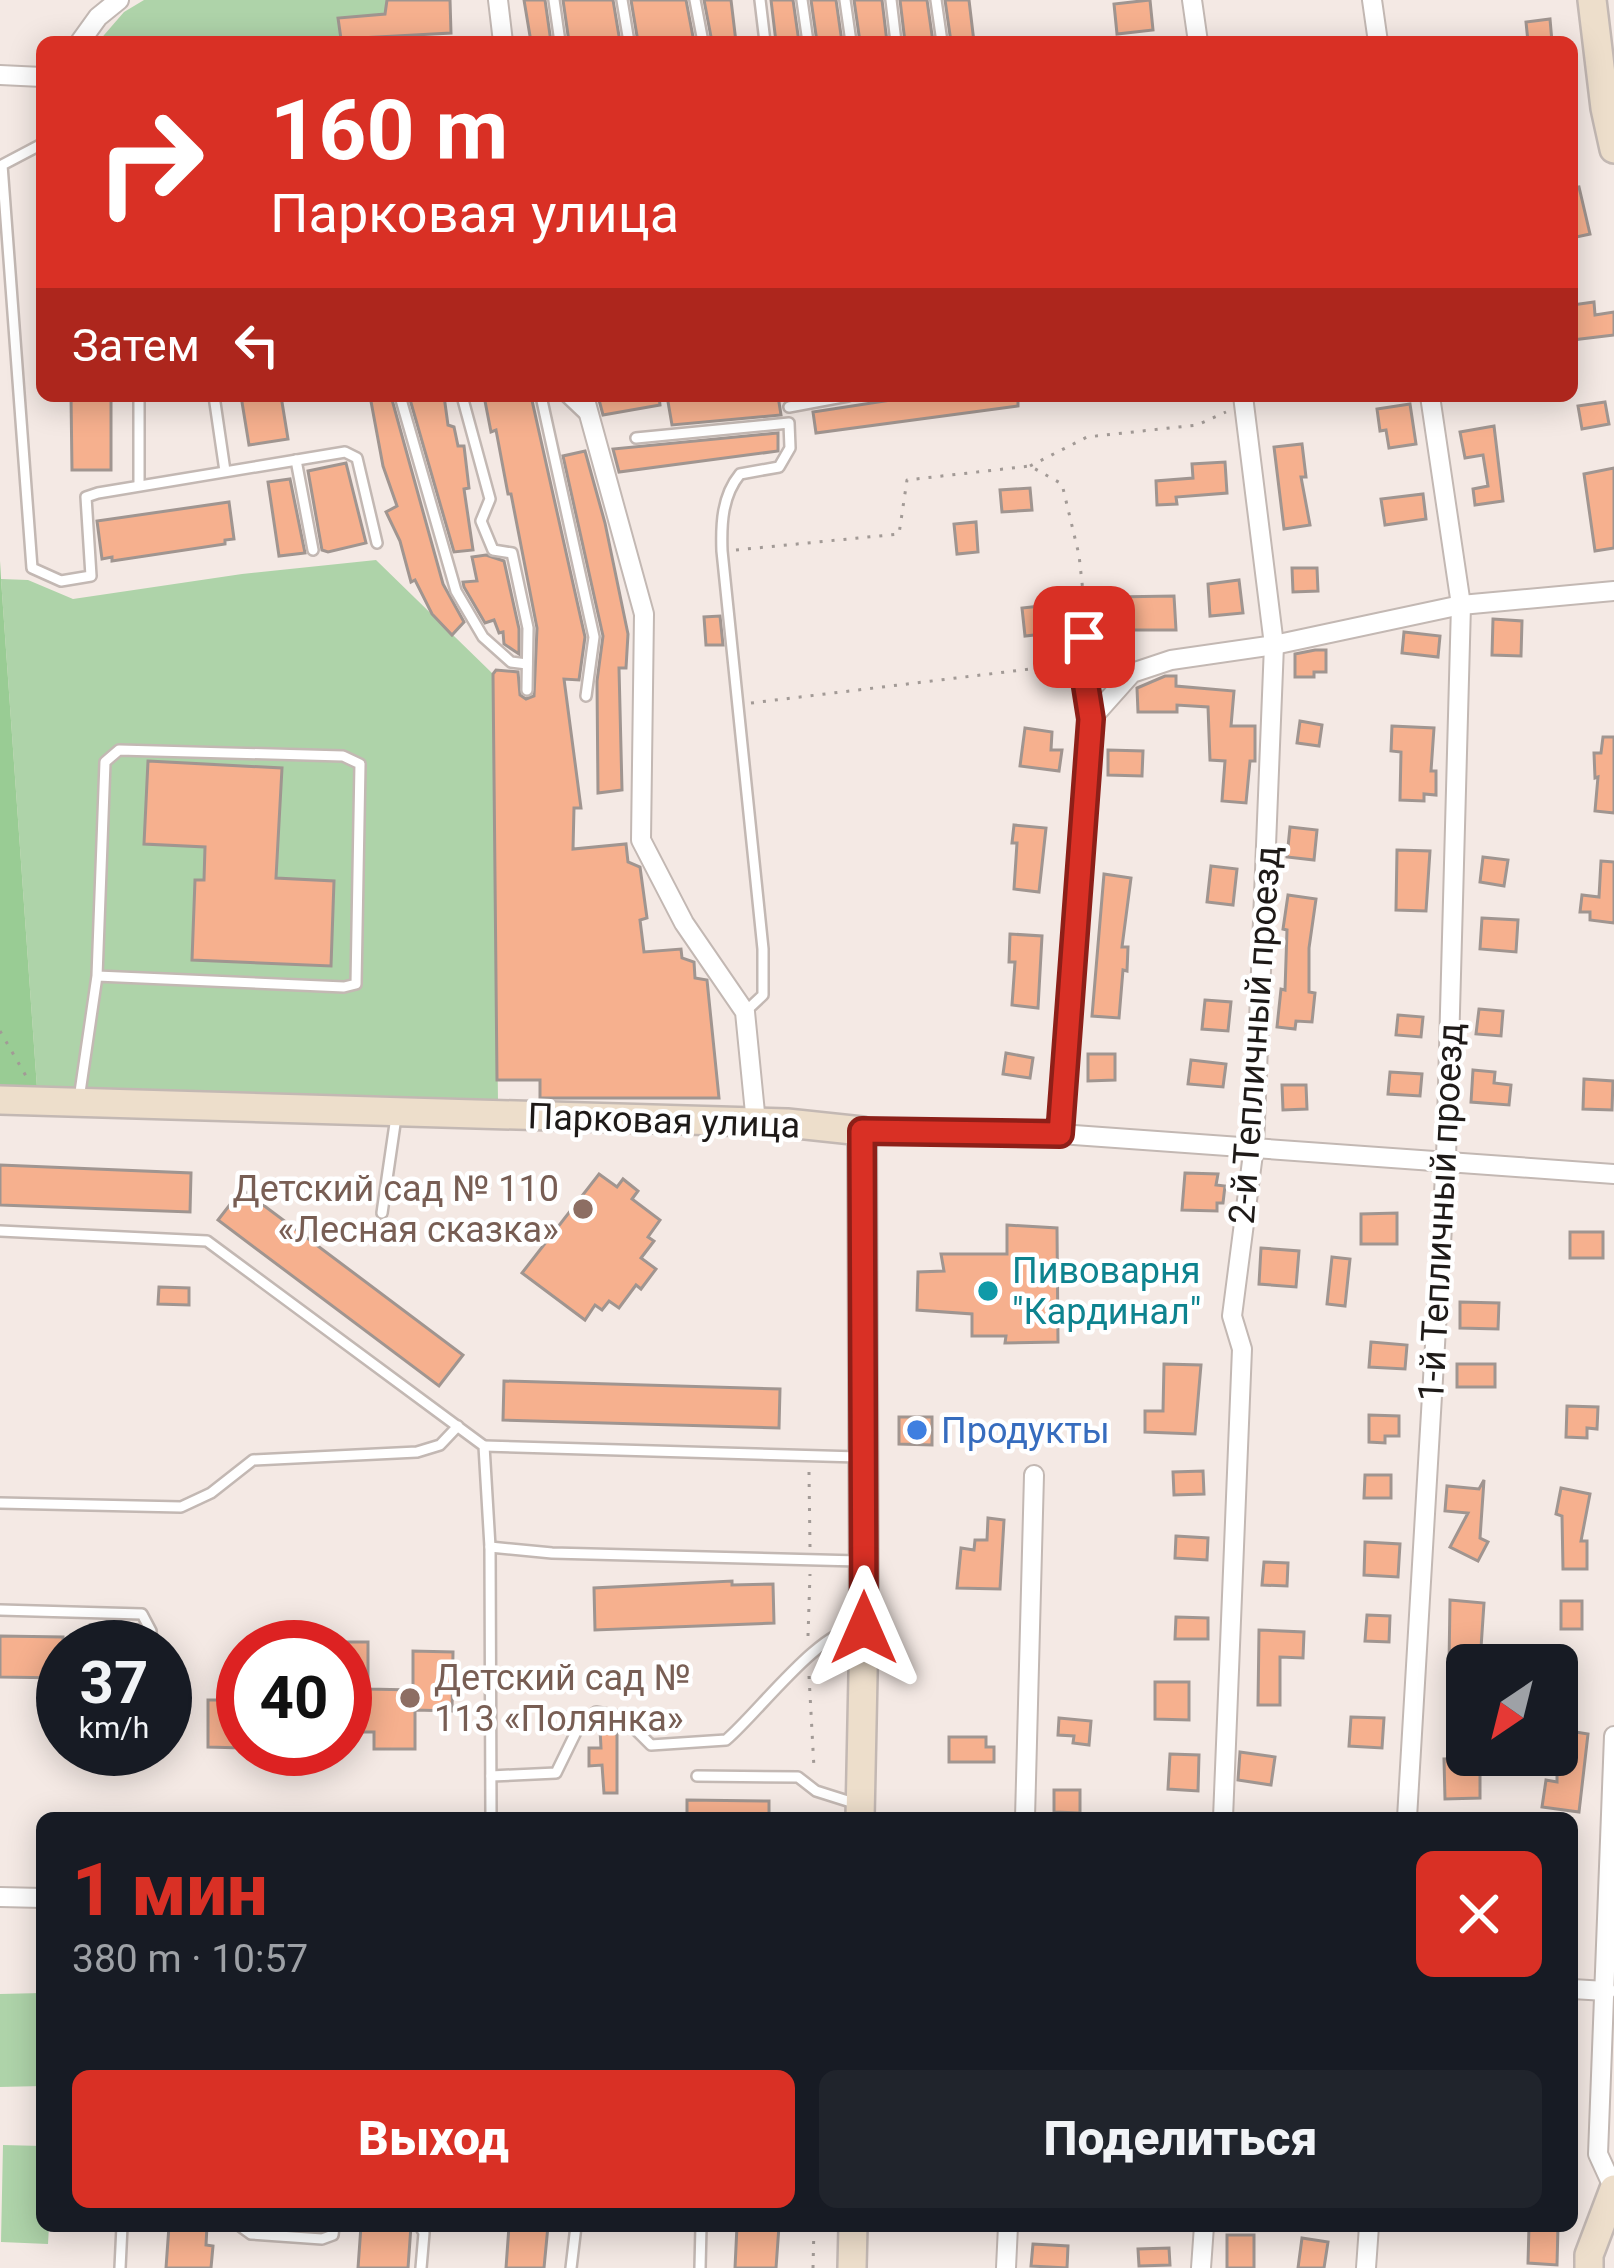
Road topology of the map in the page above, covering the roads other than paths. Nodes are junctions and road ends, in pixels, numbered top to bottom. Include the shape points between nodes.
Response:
1 (119, 0) edge
2 (498, 0) edge
3 (554, 0) edge
4 (622, 0) edge
5 (695, 0) edge
6 (760, 0) edge
7 (802, 0) edge
8 (845, 0) edge
9 (891, 0) edge
10 (936, 0) edge
11 (1192, 0) edge
12 (1372, 0) edge
13 (1592, 0) edge
14 (84, 36) edge
15 (502, 36) edge
16 (559, 36) edge
17 (628, 36) edge
18 (702, 36) edge
19 (764, 36) edge
20 (807, 36) edge
21 (850, 36) edge
22 (895, 36) edge
23 (941, 36) edge
24 (1197, 36) edge
25 (1377, 36) edge
26 (0, 75) edge
27 (36, 76) edge
28 (36, 147) edge
29 (1614, 149) edge
30 (139, 402) edge
31 (215, 402) edge
32 (402, 402) edge
33 (463, 402) edge
34 (542, 402) edge
35 (571, 402) edge
36 (586, 402) edge
37 (787, 402) edge
38 (1244, 402) edge
39 (1431, 402) edge
40 (593, 422) junction
41 (789, 423) junction
42 (636, 438) dead end
43 (296, 460) junction
44 (225, 471) junction
45 (139, 484) junction
46 (377, 543) dead end
47 (313, 550) dead end
48 (1614, 591) edge
49 (1461, 605) junction
50 (1085, 611) road end
51 (1274, 645) junction
52 (527, 664) junction
53 (526, 690) dead end
54 (586, 696) dead end
55 (1091, 719) junction
56 (97, 976) junction
57 (745, 1012) junction
58 (0, 1100) edge
59 (79, 1102) junction
60 (396, 1111) junction
61 (756, 1123) junction
62 (862, 1131) junction
63 (1060, 1134) junction
64 (1254, 1146) junction
65 (1446, 1159) junction
66 (1614, 1174) edge
67 (382, 1213) dead end
68 (0, 1232) edge
69 (458, 1426) junction
70 (484, 1446) junction
71 (864, 1457) junction
72 (1034, 1475) dead end
73 (0, 1503) edge
74 (490, 1547) junction
75 (863, 1561) junction
76 (0, 1610) edge
77 (145, 1620) edge
78 (864, 1628) junction
79 (1614, 1736) edge
80 (491, 1776) junction
81 (697, 1776) dead end
82 (860, 1810) edge
83 (491, 1812) edge
84 (1025, 1812) edge
85 (1223, 1812) edge
86 (1407, 1812) edge
87 (0, 1897) edge
88 (36, 1898) edge
89 (1578, 1989) edge
90 (1606, 1991) junction
91 (1614, 2189) edge
92 (122, 2232) edge
93 (248, 2232) edge
94 (333, 2232) edge
95 (423, 2232) edge
96 (575, 2232) edge
97 (701, 2232) edge
98 (853, 2232) edge
99 (1008, 2232) edge
100 (1204, 2232) edge
101 (1369, 2232) edge
102 (120, 2268) edge
103 (421, 2268) edge
104 (571, 2268) edge
105 (700, 2268) edge
106 (852, 2268) edge
107 (1006, 2268) edge
108 (1201, 2268) edge
109 (1366, 2268) edge
110 (1589, 2268) edge

1 - 14 street
2 - 15 street
3 - 16 lane
4 - 17 lane
5 - 18 lane
6 - 19 lane
7 - 20 lane
8 - 21 lane
9 - 22 lane
10 - 23 lane
11 - 24 street
12 - 25 street
13 - 29 street
26 - 27 street
28 - 45 lane via 2,165 32,568 62,581 91,576 86,497
30 - 45 lane
31 - 44 lane
32 - 52 lane via 456,591 483,637 511,662
33 - 52 lane via 490,499 481,521 493,550 512,554
34 - 54 lane via 594,637
35 - 40 lane
36 - 40 street
37 - 41 lane
38 - 51 street, 2-й Тепличный проезд
39 - 49 street, 1-й Тепличный проезд
40 - 57 street via 644,614 641,840 683,923
41 - 42 lane
41 - 57 lane via 790,448 779,467 740,474 723,511 763,949 763,995
43 - 44 lane
43 - 46 lane via 345,452 357,458
43 - 47 lane
44 - 45 lane
48 - 49 street
49 - 51 street
49 - 65 street, 1-й Тепличный проезд
50 - 55 street
51 - 55 street via 1132,674
51 - 64 street, 2-й Тепличный проезд
52 - 53 lane
55 - 63 street
56 - 56 lane via 356,984 360,764 343,756 110,754
56 - 59 lane
57 - 61 street
58 - 59 street, Парковая улица
59 - 60 street, Парковая улица
60 - 61 street, Парковая улица
60 - 67 lane
61 - 62 street, Парковая улица
62 - 63 street, Парковая улица
62 - 71 street
63 - 64 street, Парковая улица
64 - 65 street, Парковая улица
64 - 85 street, 2-й Тепличный проезд via 1232,1316 1242,1349
65 - 66 street, Парковая улица
65 - 86 street, 1-й Тепличный проезд
68 - 69 lane via 207,1241
69 - 70 lane
69 - 73 lane via 440,1445 417,1452 253,1460 181,1508
70 - 71 lane
70 - 74 lane
71 - 75 street
72 - 84 street
74 - 75 lane
74 - 80 lane
75 - 78 street
76 - 77 lane
78 - 80 lane via 844,1629 726,1740 651,1744 623,1717 596,1712 578,1728 556,1773
78 - 82 street
79 - 90 street
80 - 83 lane
81 - 82 lane via 799,1777
87 - 88 street
89 - 90 street
90 - 91 street via 1598,2154
91 - 110 street
92 - 102 lane
93 - 94 lane via 322,2239
95 - 103 lane
96 - 104 lane
97 - 105 lane
98 - 106 street
99 - 107 street
100 - 108 street
101 - 109 street

